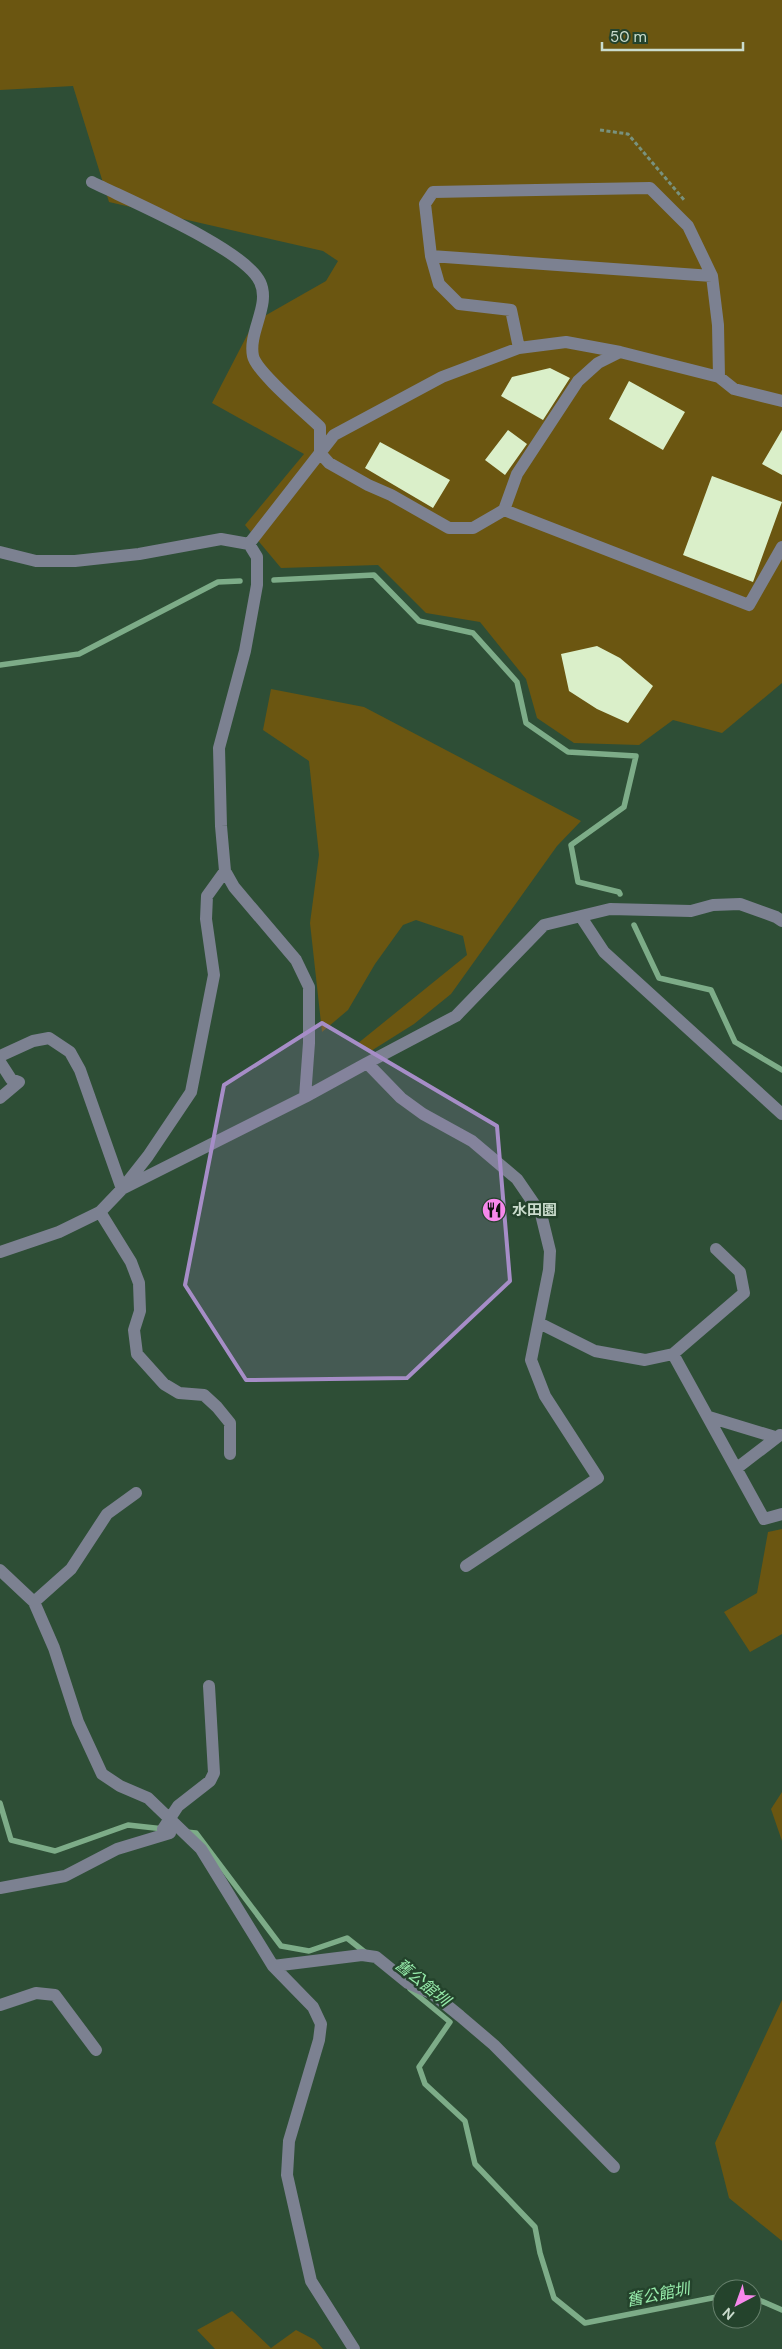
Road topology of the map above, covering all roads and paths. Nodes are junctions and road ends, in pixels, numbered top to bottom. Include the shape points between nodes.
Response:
1 (600, 130) dead end
2 (92, 182) dead end
3 (688, 226) junction
4 (431, 256) junction
5 (712, 276) junction
6 (519, 348) junction
7 (620, 352) junction
8 (719, 377) junction
9 (782, 401) edge
10 (320, 453) junction
11 (504, 510) junction
12 (249, 544) junction
13 (782, 547) edge
14 (0, 552) edge
15 (225, 871) junction
16 (581, 916) junction
17 (782, 921) edge
18 (0, 1056) edge
19 (0, 1062) edge
20 (366, 1063) junction
21 (305, 1097) junction
22 (0, 1098) edge
23 (782, 1114) edge
24 (122, 1189) junction
25 (100, 1212) junction
26 (716, 1249) dead end
27 (0, 1252) edge
28 (539, 1323) junction
29 (673, 1354) junction
30 (710, 1417) junction
31 (779, 1435) edge
32 (230, 1454) dead end
33 (737, 1468) junction
34 (136, 1493) dead end
35 (782, 1514) edge
36 (466, 1566) dead end
37 (0, 1570) edge
38 (34, 1602) junction
39 (209, 1686) dead end
40 (170, 1820) junction
41 (0, 1888) edge
42 (273, 1966) junction
43 (0, 2005) edge
44 (96, 2050) dead end
45 (614, 2167) dead end
46 (354, 2349) edge

1 - 3 path via 628,134 685,198
2 - 10 street via 222,246 257,276 263,294 252,348 253,358 320,427
3 - 4 street via 650,188 433,192 425,204
3 - 5 street
4 - 5 street
4 - 6 street via 439,284 459,304 511,310
5 - 8 street via 718,325
6 - 7 street via 566,342
6 - 10 street via 442,377 391,403 334,434
7 - 8 street
7 - 11 street via 598,363 578,381 517,474
8 - 9 street via 734,389
10 - 11 street via 329,463 448,528 473,528
10 - 12 street
11 - 13 street via 749,605
12 - 14 street via 221,539 148,553 75,561 36,561
12 - 15 street via 257,558 257,585 245,651 219,748
15 - 21 street via 234,888 296,960 309,987
15 - 24 street via 207,896 206,919 214,975 191,1092
16 - 17 street via 610,909 691,911 713,905 740,904
16 - 20 street via 544,925 456,1016
16 - 23 street via 604,952
18 - 24 street via 33,1041 49,1038 70,1052 80,1070
19 - 22 street via 18,1082
20 - 21 street
20 - 28 street via 401,1098 472,1141 517,1179 541,1214 550,1261
21 - 24 street
24 - 25 street
25 - 27 street via 59,1232
25 - 32 street via 132,1262 138,1284 140,1311 134,1330 137,1354 164,1384 179,1394 204,1395 217,1407 230,1423
26 - 29 street via 740,1272 744,1292
28 - 29 street via 595,1351 645,1360
28 - 36 street via 531,1360 541,1387 598,1478
29 - 30 street
30 - 31 street
30 - 33 street
31 - 33 street
33 - 35 street via 764,1519
34 - 38 street via 107,1514 70,1569
37 - 38 street
38 - 40 street via 54,1648 78,1722 102,1774 148,1798
39 - 40 street via 214,1773 210,1782 178,1806
40 - 41 street via 163,1829 170,1833 117,1849 65,1876
40 - 42 street via 201,1849
42 - 45 street via 376,1957 408,1983 433,1994 494,2045
42 - 46 street via 313,2007 321,2024 289,2141 287,2175 311,2281
43 - 44 street via 36,1993 55,1995

